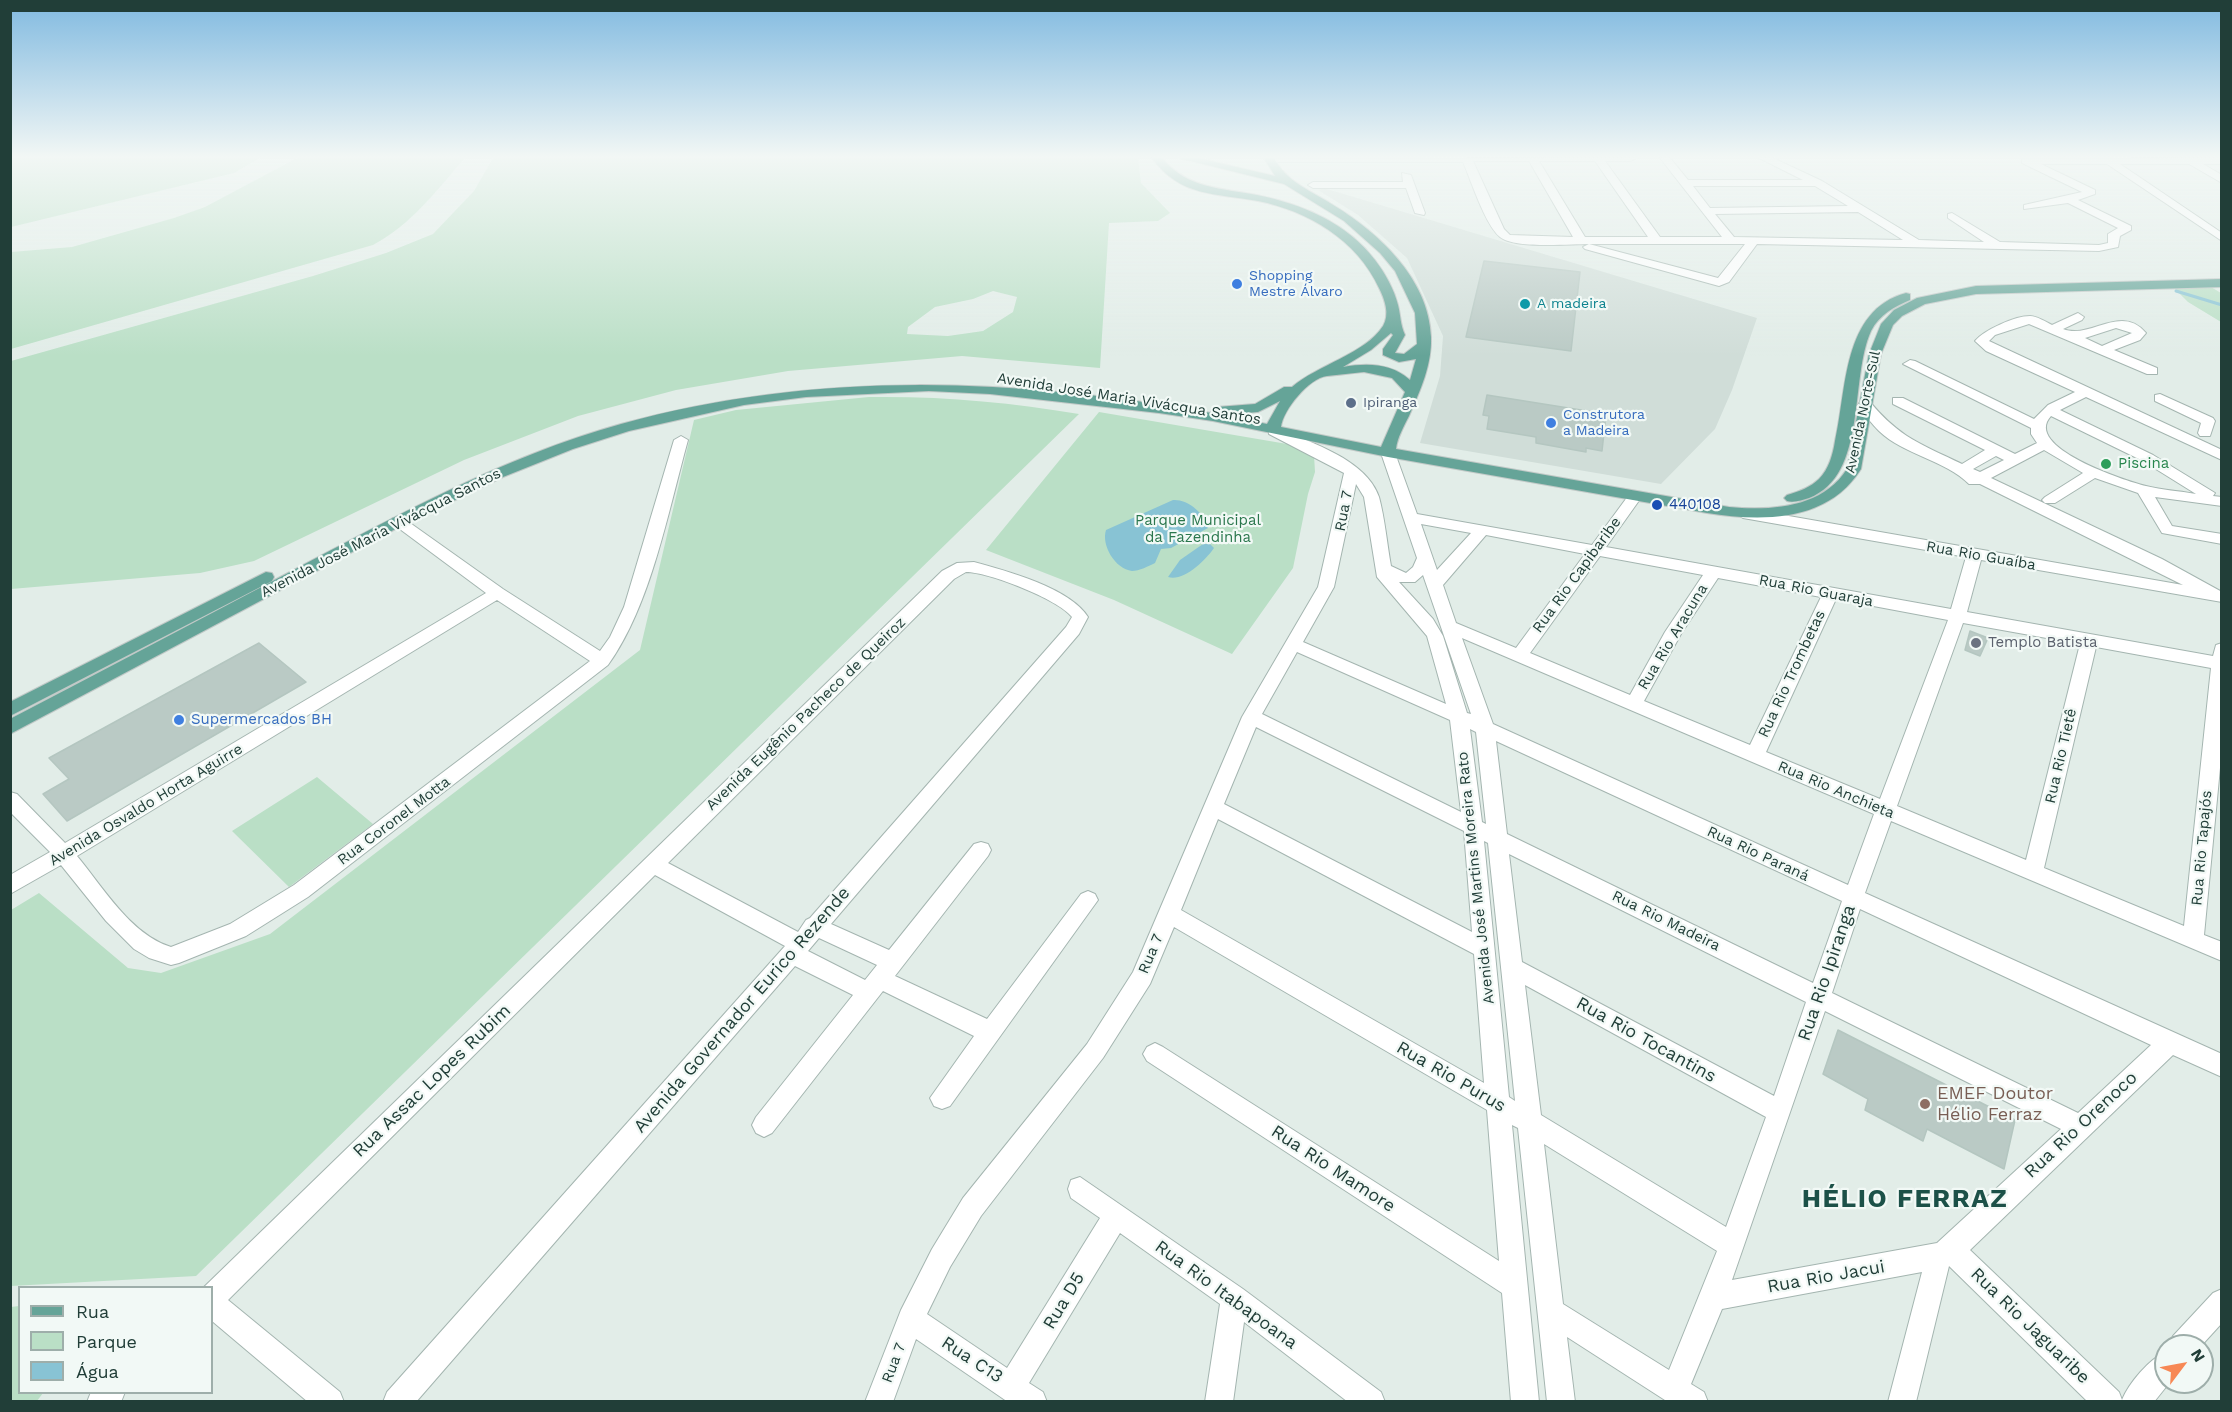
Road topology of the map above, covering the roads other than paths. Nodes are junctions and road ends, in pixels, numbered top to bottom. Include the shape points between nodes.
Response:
1 (1325, 224) edge
2 (1353, 224) edge
3 (1496, 224) edge
4 (1571, 224) edge
5 (1645, 224) edge
6 (1718, 224) edge
7 (1886, 224) edge
8 (1964, 224) edge
9 (2118, 224) edge
10 (2201, 224) edge
11 (2222, 238) edge
12 (1568, 240) junction
13 (1581, 240) junction
14 (1656, 240) junction
15 (1672, 240) junction
16 (1730, 240) junction
17 (1754, 240) junction
18 (1918, 244) junction
19 (2001, 248) junction
20 (1649, 263) junction
21 (2222, 276) edge
22 (2222, 283) edge
23 (2079, 317) dead end
24 (1392, 321) junction
25 (2054, 329) junction
26 (1986, 335) junction
27 (2074, 338) junction
28 (1424, 345) junction
29 (2103, 350) junction
30 (1910, 363) dead end
31 (2152, 371) dead end
32 (1310, 379) junction
33 (1412, 392) junction
34 (2087, 392) junction
35 (2160, 399) dead end
36 (1898, 401) dead end
37 (1865, 405) junction
38 (2120, 406) junction
39 (1151, 409) junction
40 (1212, 411) junction
41 (2050, 411) junction
42 (1274, 426) junction
43 (2036, 426) junction
44 (2198, 436) junction
45 (681, 440) dead end
46 (2222, 442) edge
47 (1299, 443) junction
48 (2044, 445) junction
49 (1389, 448) junction
50 (1995, 450) junction
51 (2222, 456) edge
52 (2014, 459) junction
53 (1962, 469) junction
54 (1352, 471) junction
55 (2094, 472) junction
56 (1977, 480) junction
57 (2144, 490) junction
58 (1636, 495) junction
59 (2222, 495) edge
60 (2050, 500) dead end
61 (2222, 502) edge
62 (1741, 512) junction
63 (1410, 517) junction
64 (398, 521) junction
65 (1482, 530) junction
66 (2222, 539) edge
67 (1596, 549) junction
68 (1974, 555) junction
69 (1425, 558) junction
70 (1382, 567) junction
71 (1714, 571) junction
72 (2168, 581) junction
73 (1435, 583) junction
74 (497, 593) junction
75 (1830, 594) junction
76 (2219, 597) edge
77 (1079, 613) joint
78 (1957, 617) junction
79 (1451, 627) junction
80 (2089, 641) junction
81 (1293, 644) junction
82 (1519, 656) junction
83 (2221, 659) edge
84 (602, 661) junction
85 (1634, 704) junction
86 (10, 710) edge
87 (1251, 717) junction
88 (1459, 717) junction
89 (10, 727) edge
90 (1485, 728) junction
91 (1755, 755) junction
92 (10, 799) edge
93 (1213, 807) junction
94 (1886, 811) junction
95 (1473, 826) junction
96 (1496, 838) junction
97 (981, 850) dead end
98 (64, 854) junction
99 (652, 864) junction
100 (2033, 871) junction
101 (10, 886) edge
102 (1852, 898) junction
103 (1088, 900) dead end
104 (1168, 913) junction
105 (2193, 940) junction
106 (801, 941) junction
107 (1483, 948) junction
108 (2222, 952) edge
109 (1512, 967) junction
110 (882, 978) junction
111 (1818, 995) junction
112 (990, 1032) junction
113 (2170, 1041) junction
114 (1155, 1054) dead end
115 (2222, 1066) edge
116 (942, 1098) dead end
117 (1498, 1105) junction
118 (1780, 1113) junction
119 (1530, 1122) junction
120 (764, 1125) dead end
121 (2080, 1126) junction
122 (1080, 1189) dead end
123 (1116, 1215) junction
124 (1731, 1245) junction
125 (1945, 1253) junction
126 (1512, 1284) junction
127 (213, 1296) edge
128 (1713, 1297) junction
129 (1234, 1298) junction
130 (2222, 1302) edge
131 (213, 1305) edge
132 (1549, 1310) junction
133 (910, 1319) junction
134 (2194, 1334) edge
135 (2154, 1380) edge
136 (1023, 1394) edge
137 (1685, 1395) edge
138 (1368, 1400) edge
139 (330, 1401) edge
140 (397, 1401) edge
141 (879, 1401) edge
142 (1219, 1401) edge
143 (1525, 1401) edge
144 (1561, 1401) edge
145 (1902, 1401) edge
146 (2109, 1401) edge
147 (2135, 1401) edge

1 - 24 main road via 1351,241 1374,267 1391,303
2 - 28 main road via 1376,242 1404,275 1420,313
3 - 12 street via 1514,240
4 - 13 street
5 - 14 street
6 - 16 street
7 - 18 street
8 - 19 street
9 - 19 street via 2127,228 2114,234 2114,245 2106,248
10 - 11 street
12 - 13 street
12 - 20 street
13 - 14 street
14 - 15 street
15 - 16 street
15 - 20 street
16 - 17 street
17 - 18 street
17 - 20 street via 1719,282
18 - 19 street
21 - 49 main road, Avenida Norte-Sul via 1967,284 1928,290 1891,304 1864,333 1839,449 1828,478 1809,492 1785,500 1712,500
22 - 37 main road, Avenida Norte-Sul via 1982,290 1921,301 1898,313 1882,332
23 - 25 street
24 - 28 main road via 1399,335 1389,355 1410,357
24 - 32 main road via 1373,343
25 - 26 street via 2027,320
25 - 27 street
26 - 34 street via 1981,340 1987,346
26 - 38 street via 2122,395 2127,399
27 - 29 street
27 - 29 street via 2115,324 2140,333
28 - 33 main road
29 - 31 street
30 - 43 street
32 - 33 main road via 1379,368 1404,379
32 - 40 main road via 1258,408
32 - 42 main road via 1286,400
33 - 49 main road
34 - 38 street
34 - 41 street
35 - 44 street via 2208,421
36 - 50 street
37 - 53 street via 1894,435
37 - 62 main road, Avenida Norte-Sul via 1854,469 1842,488 1795,509
38 - 44 street
39 - 42 main road, Avenida José Maria Vivácqua Santos
39 - 47 main road via 1187,421
39 - 64 main road, Avenida José Maria Vivácqua Santos via 1023,392 934,387 861,390 737,404 649,421 570,445 493,475
40 - 42 main road, Avenida José Maria Vivácqua Santos
40 - 86 main road, Avenida José Maria Vivácqua Santos via 1046,384 935,376 805,383 659,410 544,445 437,489
41 - 43 street
41 - 59 street via 2148,458 2192,487
42 - 47 street, Avenida José Martins Moreira Rato
42 - 49 main road, Avenida José Maria Vivácqua Santos
43 - 48 street via 2037,437
44 - 46 street
44 - 51 street
45 - 84 street, Rua Coronel Motta via 632,607 618,639
47 - 54 street, Avenida José Martins Moreira Rato
48 - 52 street
48 - 55 street
49 - 58 main road, Avenida Norte-Sul
49 - 63 street, Avenida José Martins Moreira Rato
50 - 52 street
50 - 53 street
52 - 56 street
53 - 56 street
54 - 70 street, Avenida José Martins Moreira Rato via 1371,497
54 - 81 street, Rua 7 via 1329,580
55 - 57 street
55 - 60 street
56 - 72 street
57 - 61 street
57 - 66 street via 2167,530
58 - 62 main road, Avenida Norte-Sul
58 - 67 street, Rua Rio Capibaribe
62 - 68 street, Rua Rio Guaíba
63 - 65 street, Rua Rio Guaraja
63 - 69 street, Avenida José Martins Moreira Rato
64 - 74 street
64 - 89 main road, Avenida José Maria Vivácqua Santos
65 - 67 street, Rua Rio Guaraja
65 - 73 street
67 - 71 street, Rua Rio Guaraja
67 - 82 street, Rua Rio Capibaribe
68 - 72 street, Rua Rio Guaíba
68 - 78 street, Rua Rio Ipiranga
69 - 70 street via 1420,570 1409,578 1397,577
69 - 73 street, Avenida José Martins Moreira Rato
70 - 88 street, Avenida José Martins Moreira Rato via 1390,584 1435,636
71 - 75 street, Rua Rio Guaraja
71 - 85 street, Rua Rio Aracuna via 1673,632
72 - 76 street
72 - 76 street, Rua Rio Guaíba via 2183,593
73 - 79 street, Avenida José Martins Moreira Rato
74 - 84 street
74 - 98 street, Avenida Osvaldo Horta Aguirre
75 - 78 street, Rua Rio Guaraja
75 - 91 street, Rua Rio Trombetas
77 - 99 street, Avenida Eugênio Pacheco de Queiroz via 1059,599 987,572 963,567 953,571
77 - 106 street, Avenida Governador Eurico Rezende via 1073,630
78 - 80 street, Rua Rio Guaraja
78 - 94 street, Rua Rio Ipiranga
79 - 82 street, Rua Rio Anchieta
79 - 90 street, Avenida José Martins Moreira Rato
80 - 83 street, Rua Rio Guaraja
80 - 100 street, Rua Rio Tietê
81 - 87 street, Rua 7
81 - 88 street, Rua Rio Paraná
82 - 85 street, Rua Rio Anchieta
83 - 105 street, Rua Rio Tapajós
84 - 98 street, Rua Coronel Motta via 301,891 238,930 171,956 133,936
85 - 91 street, Rua Rio Anchieta
87 - 93 street, Rua 7
87 - 95 street, Rua Rio Madeira
88 - 90 street, Rua Rio Paraná
88 - 95 street, Avenida José Martins Moreira Rato
90 - 96 street, Avenida José Martins Moreira Rato
90 - 102 street, Rua Rio Paraná
91 - 94 street, Rua Rio Anchieta
92 - 98 street
93 - 104 street, Rua 7
93 - 107 street
94 - 100 street, Rua Rio Anchieta
94 - 102 street, Rua Rio Ipiranga
95 - 96 street, Rua Rio Madeira
95 - 107 street, Avenida José Martins Moreira Rato
96 - 109 street, Avenida José Martins Moreira Rato
96 - 111 street, Rua Rio Madeira
97 - 110 street
98 - 101 street, Avenida Osvaldo Horta Aguirre
99 - 106 street
99 - 127 street, Rua Assac Lopes Rubim
100 - 105 street, Rua Rio Anchieta
102 - 111 street, Rua Rio Ipiranga
102 - 113 street, Rua Rio Paraná
103 - 112 street
104 - 117 street, Rua Rio Purus
104 - 133 street, Rua 7 via 1142,977 1120,1016 972,1207
105 - 108 street, Rua Rio Anchieta
106 - 110 street
106 - 110 street
106 - 140 street, Avenida Governador Eurico Rezende
107 - 117 street, Avenida José Martins Moreira Rato
109 - 118 street, Rua Rio Tocantins
109 - 119 street, Avenida José Martins Moreira Rato
110 - 112 street
110 - 120 street
111 - 118 street, Rua Rio Ipiranga
111 - 121 street, Rua Rio Madeira
112 - 116 street
113 - 115 street, Rua Rio Paraná
113 - 121 street, Rua Rio Orenoco
114 - 126 street, Rua Rio Mamore
117 - 119 street, Rua Rio Purus
117 - 126 street, Avenida José Martins Moreira Rato
118 - 124 street, Rua Rio Ipiranga
119 - 124 street, Rua Rio Purus
119 - 132 street, Avenida José Martins Moreira Rato
121 - 125 street, Rua Rio Orenoco
122 - 123 street, Rua Rio Itabapoana
123 - 129 street, Rua Rio Itabapoana
123 - 136 street, Rua D5
124 - 128 street, Rua Rio Ipiranga
125 - 128 street, Rua Rio Jacui
125 - 145 street
125 - 146 street, Rua Rio Jaguaribe
126 - 143 street, Avenida José Martins Moreira Rato
128 - 137 street, Rua Rio Ipiranga
129 - 138 street, Rua Rio Itabapoana
129 - 142 street
130 - 134 street
131 - 139 street
132 - 137 street
132 - 144 street, Avenida José Martins Moreira Rato
133 - 136 street, Rua C13
133 - 141 street, Rua 7
135 - 147 street

